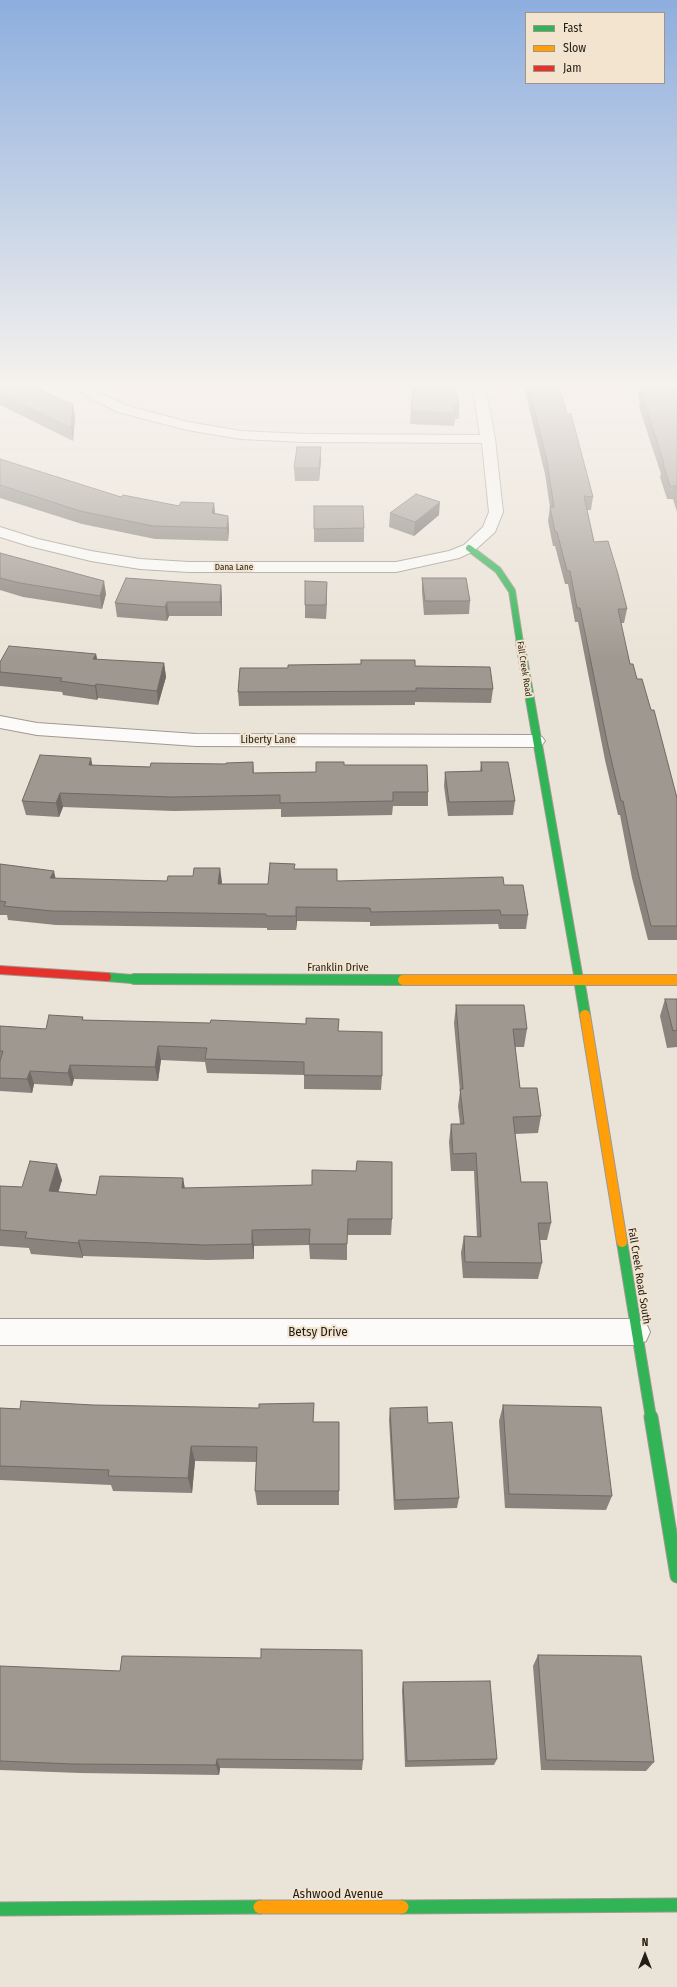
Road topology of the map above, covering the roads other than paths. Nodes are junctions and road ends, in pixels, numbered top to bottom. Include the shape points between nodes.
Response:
1 (492, 476) edge
2 (0, 532) edge
3 (469, 548) junction
4 (0, 722) edge
5 (536, 741) junction
6 (0, 970) edge
7 (579, 980) junction
8 (677, 980) edge
9 (0, 1332) edge
10 (636, 1332) junction
11 (677, 1576) edge
12 (677, 1905) edge
13 (0, 1909) edge

1 - 3 street via 496,512 490,529
2 - 3 street, Dana Lane via 90,556 140,564 189,567 396,567 454,555
3 - 5 street, Fall Creek Road via 498,570 512,591
4 - 5 street, Liberty Lane via 37,729 104,736 196,740
5 - 7 street, Fall Creek Road
6 - 7 street, Franklin Drive via 144,980
7 - 8 street, Franklin Drive
7 - 10 street, Fall Creek Road South
9 - 10 street, Betsy Drive
10 - 11 street, Fall Creek Road South
12 - 13 street, Ashwood Avenue

